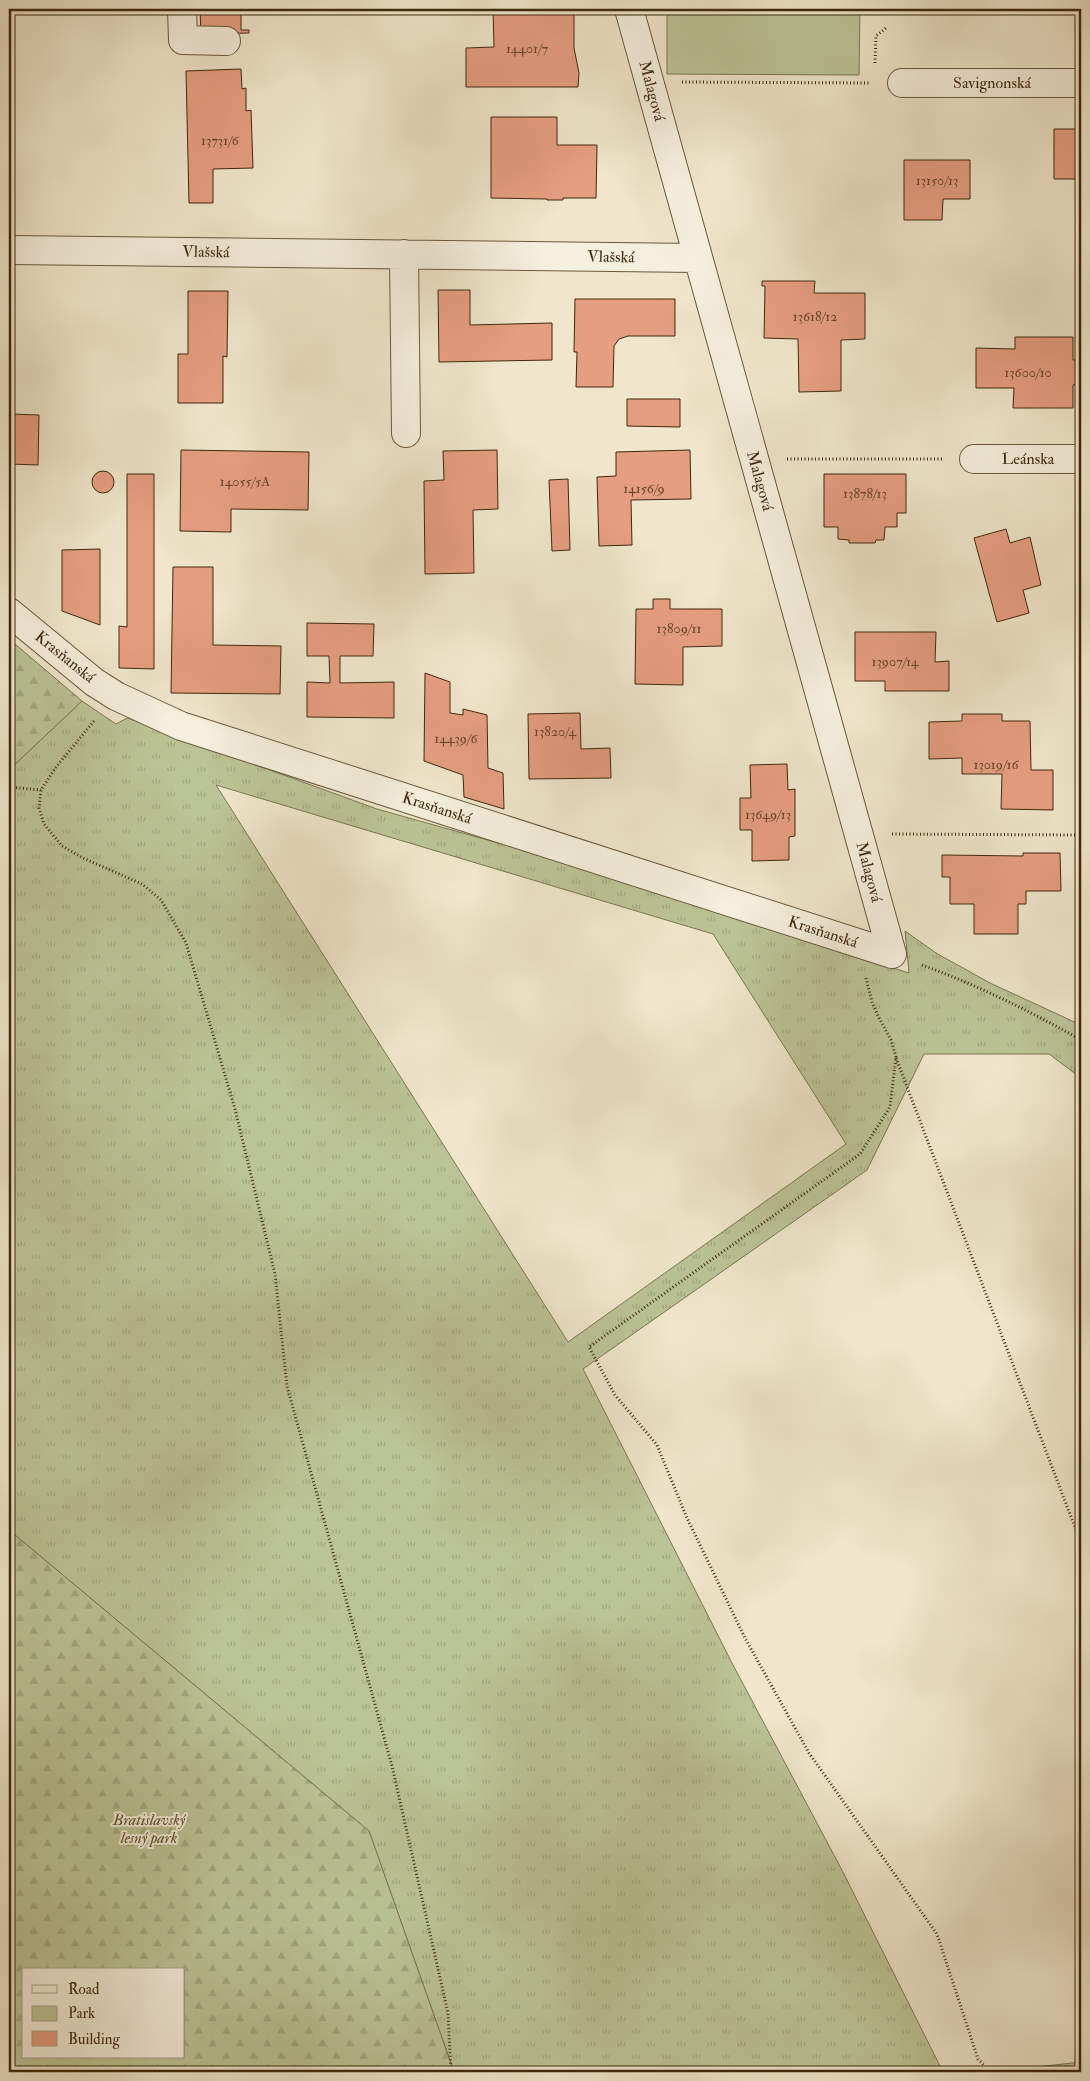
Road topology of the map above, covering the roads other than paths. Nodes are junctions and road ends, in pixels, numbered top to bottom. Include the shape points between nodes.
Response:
1 (182, 9) edge
2 (629, 9) edge
3 (226, 41) dead end
4 (902, 83) dead end
5 (1081, 83) edge
6 (9, 250) edge
7 (404, 254) junction
8 (698, 258) junction
9 (406, 433) dead end
10 (974, 459) road end
11 (1081, 459) edge
12 (9, 612) edge
13 (892, 954) joint

1 - 3 street via 182,40
2 - 8 street, Malagová
4 - 5 street, Savignonská
6 - 7 street, Vlašská
7 - 8 street, Vlašská
7 - 9 street
8 - 13 street, Malagová
10 - 11 street, Leánska
12 - 13 street, Krasňanská via 80,671 116,696 181,726

